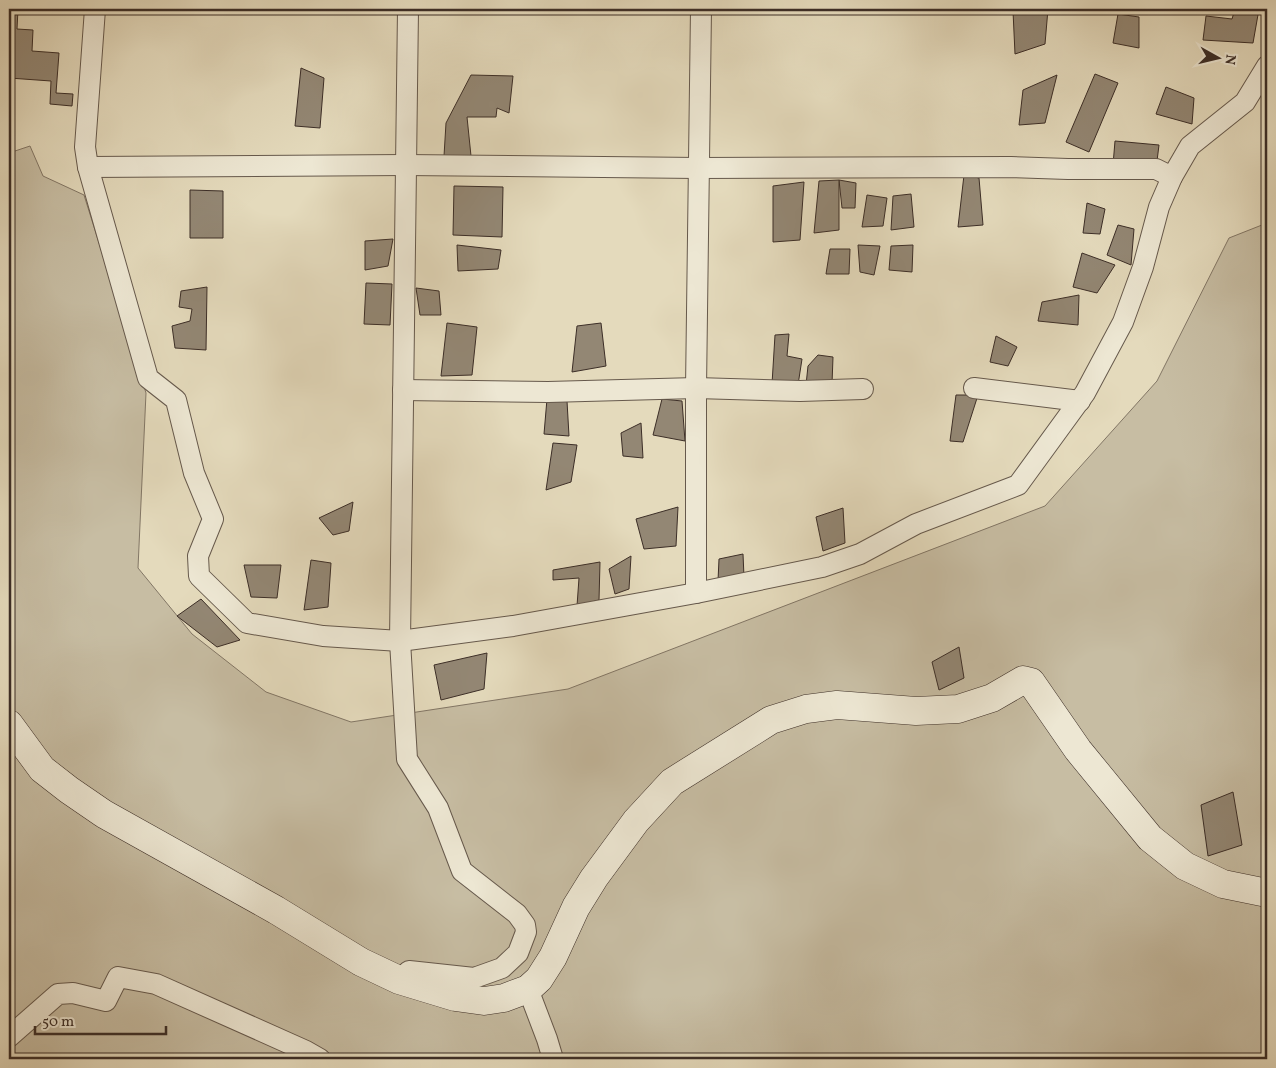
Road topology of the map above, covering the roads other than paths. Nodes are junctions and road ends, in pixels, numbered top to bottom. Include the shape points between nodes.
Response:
1 (95, 9) edge
2 (408, 9) edge
3 (701, 9) edge
4 (1267, 66) edge
5 (405, 165) junction
6 (88, 167) junction
7 (698, 168) junction
8 (1172, 177) junction
9 (696, 388) junction
10 (974, 388) dead end
11 (863, 389) dead end
12 (402, 390) junction
13 (1080, 401) junction
14 (696, 593) junction
15 (400, 641) junction
16 (9, 724) edge
17 (1267, 893) edge
18 (398, 980) junction
19 (528, 989) junction
20 (9, 1038) edge
21 (320, 1059) edge
22 (553, 1059) edge

1 - 6 street via 85,147
2 - 5 street
3 - 7 street
4 - 8 street via 1245,102 1190,146
5 - 6 street
5 - 7 street
5 - 12 street
6 - 15 street via 148,378 176,400 194,473 213,519 198,556 199,576 247,624 323,636
7 - 8 street via 1156,169
7 - 9 street
8 - 13 street via 1158,207 1143,267 1123,322
9 - 11 street
9 - 12 street via 548,392
9 - 14 street
10 - 13 street
12 - 15 street
13 - 14 street via 1018,485 916,524 860,554 822,567
14 - 15 street via 513,626
15 - 18 street via 407,759 438,808 462,871 517,914 526,932 518,953 502,968 474,978 409,971
16 - 18 street via 42,769 104,814 268,905 361,962
17 - 19 street via 1223,884 1185,866 1150,838 1078,750 1030,682 1023,680 992,698 958,709 916,712 837,705 806,709 762,725 672,782 636,821 594,878 576,907 553,958
18 - 19 street via 455,997 484,1001
19 - 22 street
20 - 21 street via 58,994 73,993 106,1001 118,977 156,984

